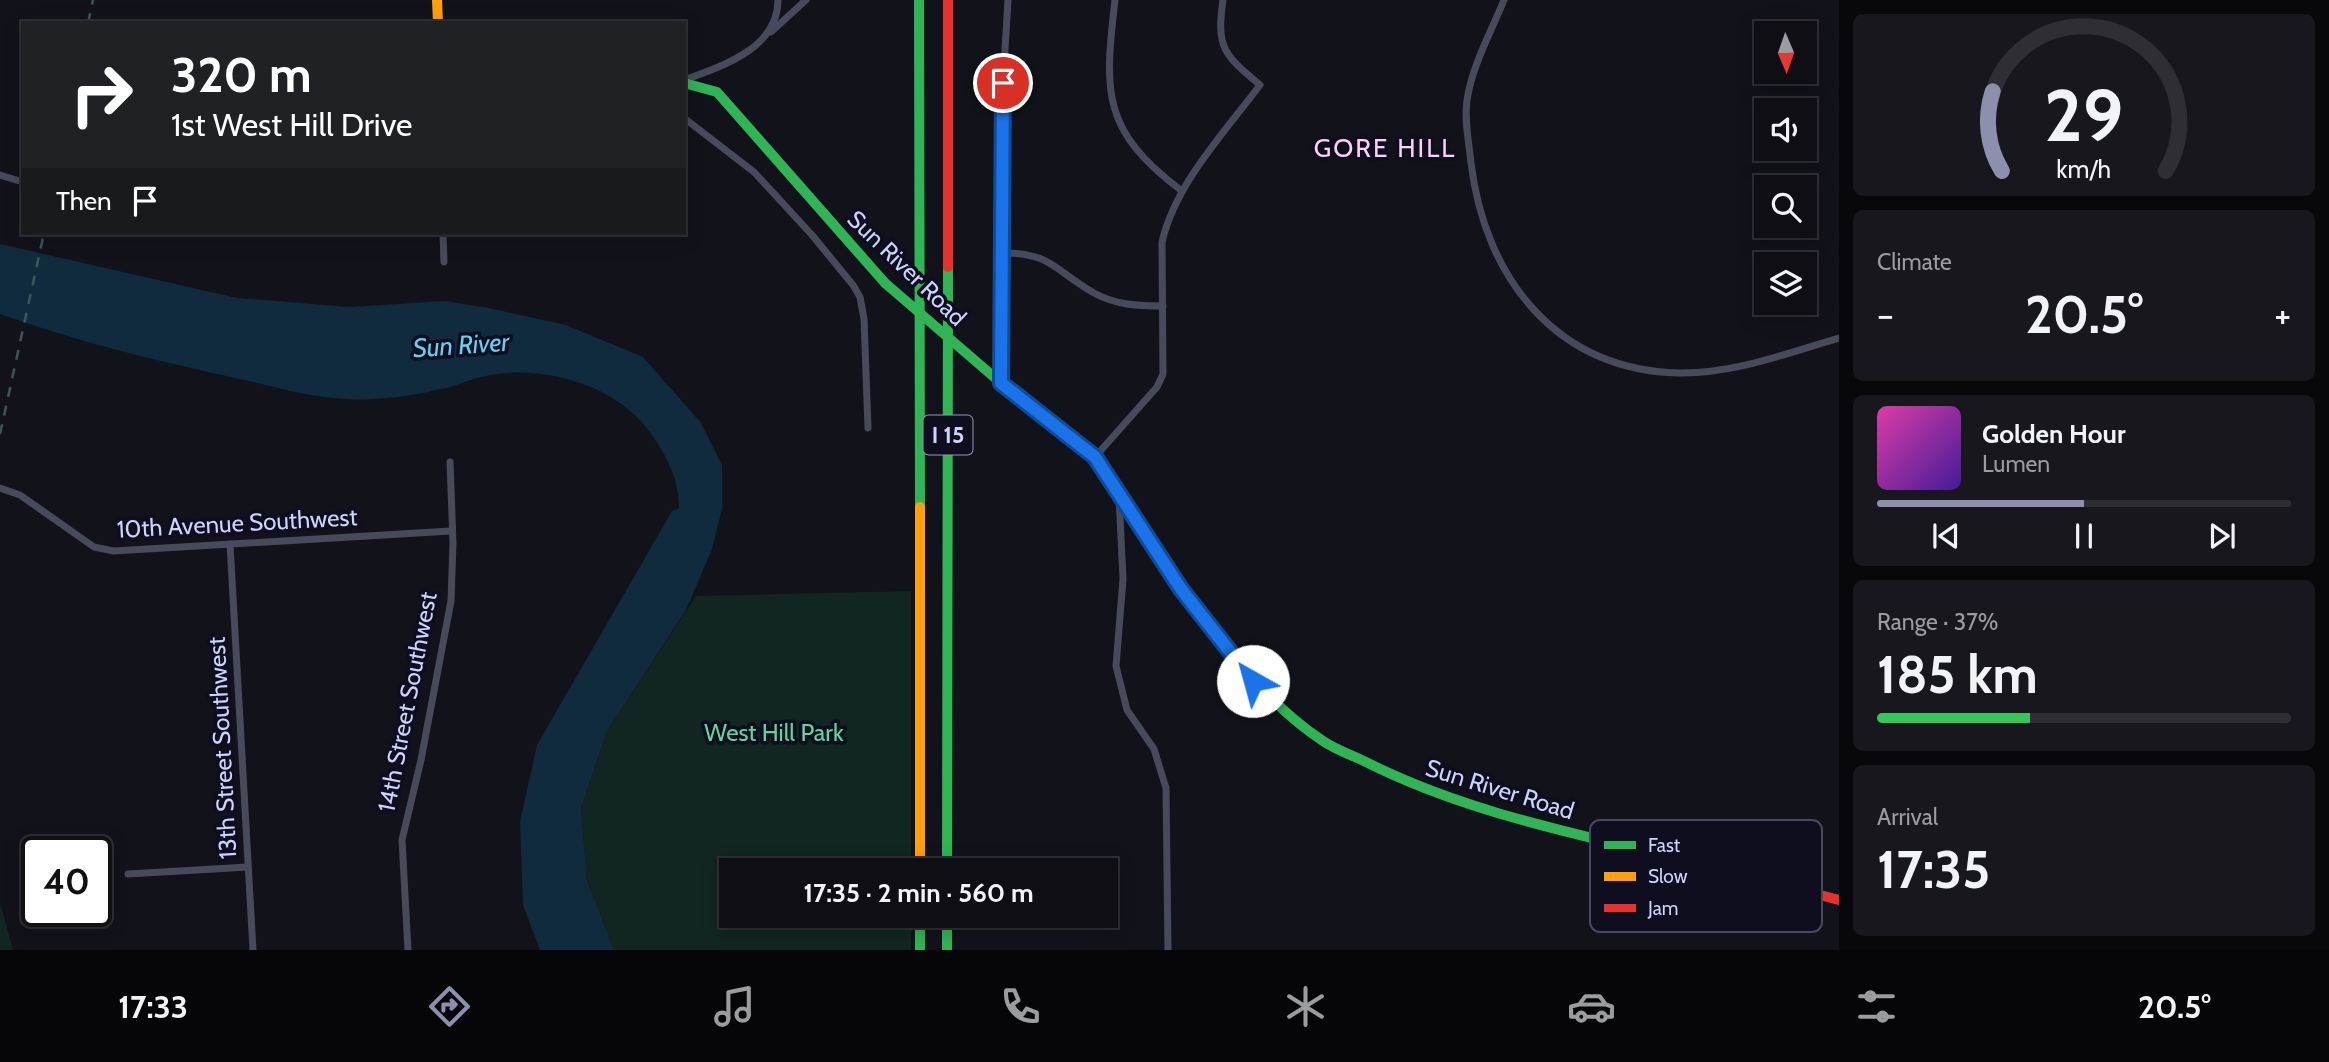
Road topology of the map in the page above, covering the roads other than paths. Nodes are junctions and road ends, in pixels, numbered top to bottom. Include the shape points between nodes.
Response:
1 (437, 0) edge
2 (778, 0) edge
3 (806, 0) edge
4 (919, 0) edge
5 (948, 0) edge
6 (1008, 0) edge
7 (1115, 0) edge
8 (1223, 0) edge
9 (1504, 0) edge
10 (438, 21) edge
11 (769, 33) junction
12 (686, 81) edge
13 (686, 82) edge
14 (686, 120) edge
15 (0, 175) edge
16 (21, 182) edge
17 (1182, 191) junction
18 (443, 235) edge
19 (1001, 253) junction
20 (444, 262) dead end
21 (1163, 306) junction
22 (1839, 338) edge
23 (1001, 383) junction
24 (868, 428) dead end
25 (1095, 457) junction
26 (450, 461) dead end
27 (0, 488) edge
28 (1119, 495) junction
29 (451, 531) junction
30 (230, 544) junction
31 (1590, 837) edge
32 (920, 858) edge
33 (947, 858) edge
34 (248, 867) junction
35 (128, 874) dead end
36 (1822, 897) edge
37 (1839, 901) edge
38 (920, 928) edge
39 (947, 928) edge
40 (253, 950) edge
41 (408, 950) edge
42 (920, 950) edge
43 (947, 950) edge
44 (1168, 950) edge

1 - 10 main road
2 - 11 street
3 - 11 street
4 - 32 main road, I 15
5 - 33 main road, I 15
6 - 19 street
7 - 17 street via 1107,66 1111,101 1126,138 1149,166
8 - 17 street via 1220,42 1228,59 1260,85
9 - 22 street via 1473,77 1467,129 1475,196 1486,234 1518,294 1533,310 1593,352 1659,371 1731,369
11 - 12 street via 755,47
13 - 23 main road, Sun River Road, bridge via 717,92 885,283
14 - 24 street via 754,172 853,285 864,319
15 - 16 street
17 - 21 street via 1162,243
18 - 20 street
19 - 21 street via 1036,255 1116,302
19 - 23 street
21 - 25 street via 1163,374
23 - 25 main road, Sun River Road
25 - 28 main road, Sun River Road
26 - 29 street, 14th Street Southwest
27 - 30 street, 10th Avenue Southwest via 20,495 94,547 114,551
28 - 31 main road, Sun River Road via 1181,589 1253,681 1323,741 1401,780 1467,805
28 - 44 street via 1123,579 1116,666 1128,710 1154,749 1166,788
29 - 30 street, 10th Avenue Southwest
29 - 41 street, 14th Street Southwest via 450,601 402,840
30 - 34 street, 13th Street Southwest
34 - 35 street
34 - 40 street, 13th Street Southwest
36 - 37 main road, Sun River Road
38 - 42 main road
39 - 43 main road

